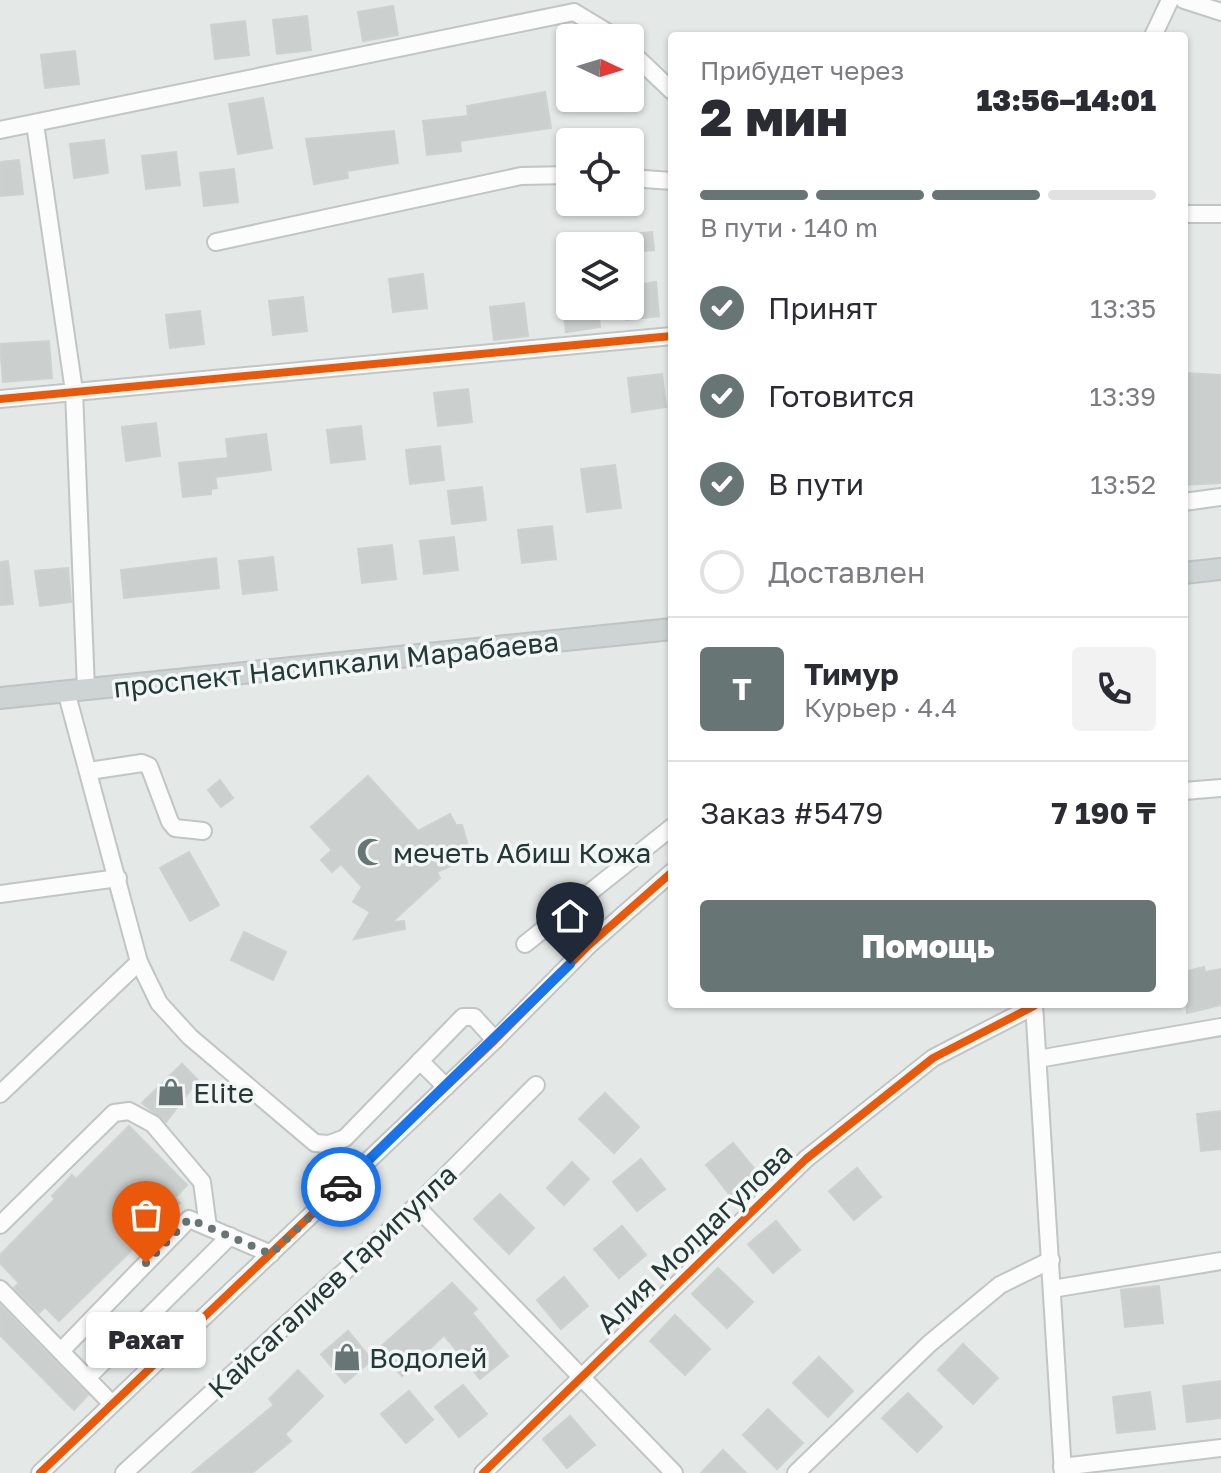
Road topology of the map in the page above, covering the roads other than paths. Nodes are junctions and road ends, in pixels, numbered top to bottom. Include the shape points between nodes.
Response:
1 (1170, 0) edge
2 (1184, 0) edge
3 (1221, 12) edge
4 (594, 24) edge
5 (1155, 32) edge
6 (644, 64) edge
7 (668, 87) edge
8 (35, 124) junction
9 (0, 130) edge
10 (556, 175) edge
11 (644, 179) edge
12 (668, 181) edge
13 (1188, 214) edge
14 (1221, 214) edge
15 (216, 242) dead end
16 (668, 336) edge
17 (74, 391) junction
18 (0, 399) edge
19 (1221, 497) edge
20 (1188, 501) edge
21 (1221, 569) edge
22 (1188, 573) edge
23 (668, 629) edge
24 (76, 690) junction
25 (0, 698) edge
26 (89, 771) junction
27 (1221, 788) edge
28 (1188, 791) edge
29 (668, 830) edge
30 (203, 831) dead end
31 (668, 876) edge
32 (118, 878) junction
33 (0, 894) edge
34 (565, 913) junction
35 (525, 944) dead end
36 (589, 945) junction
37 (139, 962) junction
38 (1028, 1008) edge
39 (1034, 1008) edge
40 (1221, 1027) edge
41 (495, 1040) junction
42 (1038, 1059) junction
43 (420, 1061) junction
44 (536, 1085) dead end
45 (446, 1087) junction
46 (0, 1094) edge
47 (416, 1206) junction
48 (0, 1225) edge
49 (208, 1227) junction
50 (230, 1236) junction
51 (271, 1254) junction
52 (1051, 1260) junction
53 (1221, 1261) edge
54 (0, 1289) edge
55 (1052, 1289) junction
56 (61, 1351) junction
57 (87, 1378) junction
58 (581, 1379) junction
59 (112, 1404) junction
60 (1221, 1448) edge
61 (1063, 1470) edge
62 (40, 1473) edge
63 (124, 1473) edge
64 (483, 1473) edge
65 (674, 1473) edge
66 (796, 1473) edge

1 - 5 street
2 - 3 street
4 - 8 street via 574,12
6 - 7 street
8 - 9 street
8 - 17 street
10 - 15 street via 521,176
11 - 12 street
13 - 14 street
16 - 17 street
17 - 18 street
17 - 24 street
19 - 20 street
21 - 22 main road
23 - 24 main road, проспект Насипкали Марабаева
24 - 25 main road, проспект Насипкали Марабаева
24 - 26 street
26 - 30 street via 149,766 170,822 175,828
26 - 32 street
27 - 28 street
29 - 34 street
31 - 36 street
32 - 33 street
32 - 37 street
34 - 35 street
34 - 36 street
36 - 41 street
37 - 43 street via 159,1003 190,1037 315,1143 345,1138
37 - 46 street
38 - 58 street, Алия Молдагулова via 933,1058 806,1159
39 - 42 street
40 - 42 street
41 - 43 street via 469,1015
41 - 45 street
42 - 52 street
43 - 45 street
44 - 47 street, Кайсагалиев Гарипулла
45 - 51 street
47 - 58 street
47 - 63 street, Кайсагалиев Гарипулла
48 - 49 street via 114,1113 129,1111 153,1124 202,1182
49 - 50 street
49 - 56 street via 189,1219
50 - 51 street
50 - 57 street
51 - 59 street
52 - 55 street
52 - 66 street via 1000,1285 929,1344
53 - 55 street
54 - 56 street
55 - 61 street
56 - 57 street
57 - 59 street
58 - 64 street, Алия Молдагулова
58 - 65 street
59 - 62 street
60 - 61 street

